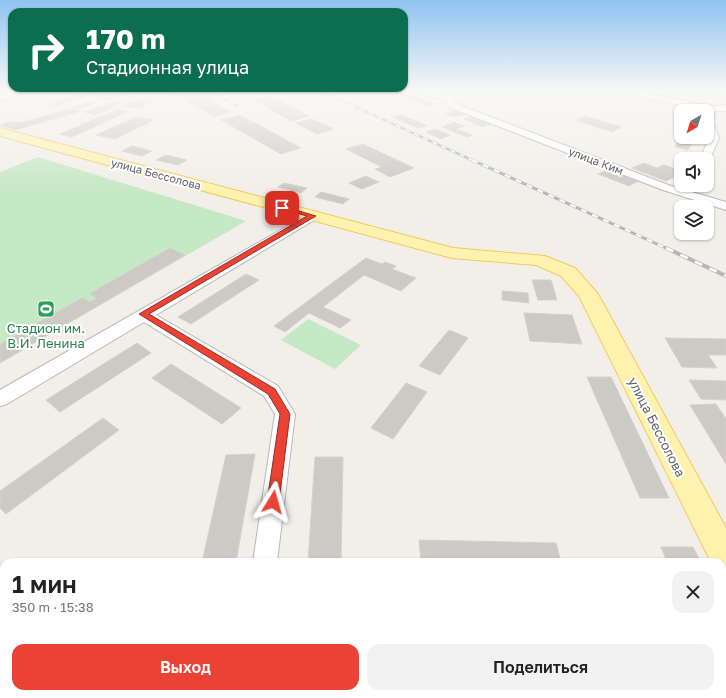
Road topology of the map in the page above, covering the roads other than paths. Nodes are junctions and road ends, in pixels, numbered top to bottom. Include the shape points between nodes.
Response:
1 (502, 125) edge
2 (1, 134) edge
3 (674, 184) edge
4 (667, 188) junction
5 (726, 206) edge
6 (312, 216) junction
7 (143, 314) junction
8 (0, 399) edge
9 (266, 558) edge
10 (725, 558) edge

1 - 4 street, улица Ким
2 - 6 main road, улица Бессолова
3 - 4 street
4 - 5 street, улица Ким
6 - 7 street
6 - 10 main road, улица Бессолова via 452,253 539,260 568,272 588,294
7 - 8 street
7 - 9 street via 272,391 285,414

